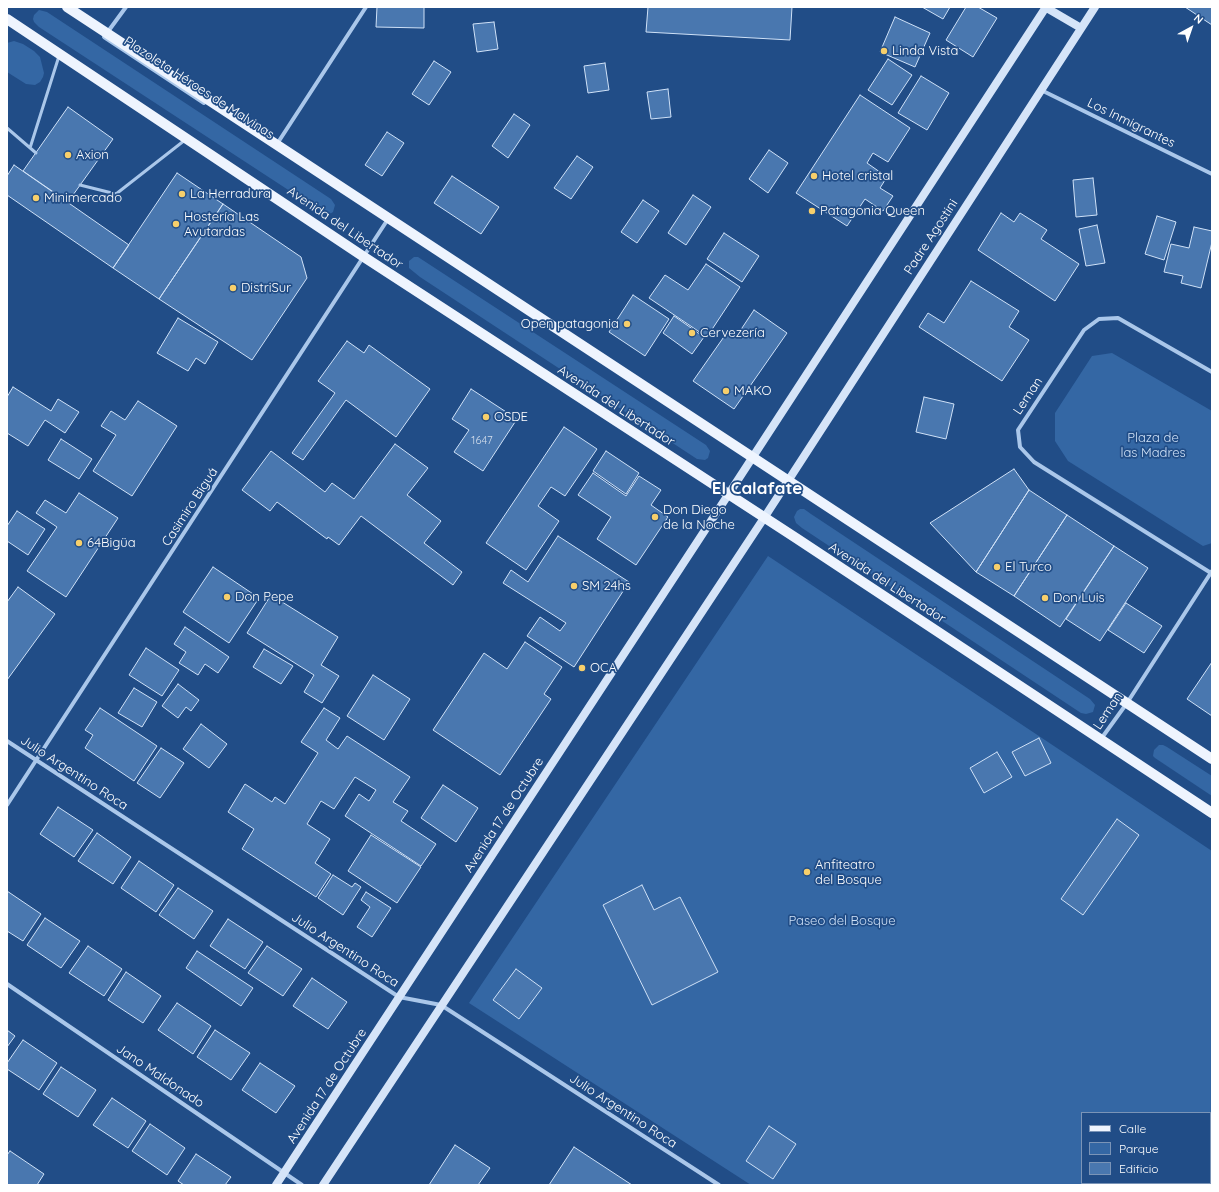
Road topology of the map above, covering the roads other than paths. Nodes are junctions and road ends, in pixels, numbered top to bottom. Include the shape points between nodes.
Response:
1 (67, 7) edge
2 (126, 7) edge
3 (366, 7) edge
4 (1045, 7) edge
5 (1095, 7) edge
6 (7, 19) edge
7 (1081, 28) junction
8 (107, 33) junction
9 (59, 54) junction
10 (1041, 90) junction
11 (7, 128) edge
12 (187, 139) junction
13 (276, 144) junction
14 (30, 148) junction
15 (36, 153) dead end
16 (1212, 174) edge
17 (80, 186) dead end
18 (388, 218) junction
19 (364, 257) junction
20 (1212, 372) edge
21 (752, 457) junction
22 (788, 480) junction
23 (728, 495) junction
24 (764, 518) junction
25 (1211, 572) edge
26 (1127, 702) junction
27 (1101, 740) junction
28 (7, 741) edge
29 (1212, 759) edge
30 (37, 760) junction
31 (7, 805) edge
32 (1212, 813) edge
33 (7, 984) edge
34 (399, 997) junction
35 (441, 1004) junction
36 (284, 1173) junction
37 (276, 1185) edge
38 (302, 1185) edge
39 (323, 1185) edge
40 (719, 1185) edge

1 - 8 main road
2 - 8 street, Plazoleta Héroes de Malvinas
3 - 13 street, Plazoleta Héroes de Malvinas
4 - 7 main road
4 - 21 main road
5 - 7 main road, Padre Agostini
6 - 9 main road, Avenida del Libertador
7 - 10 main road, Padre Agostini
8 - 13 main road
9 - 12 main road, Avenida del Libertador
9 - 14 lane
10 - 16 street, Los Inmigrantes
10 - 22 main road, Padre Agostini
11 - 14 lane
12 - 17 lane via 116,194
12 - 19 main road, Avenida del Libertador
13 - 18 main road
14 - 15 lane
18 - 19 street, Casimiro Biguá
18 - 21 main road
19 - 23 main road, Avenida del Libertador
19 - 30 street, Casimiro Biguá
20 - 25 street, Leman via 1118,318 1099,319 1084,330 1018,430 1020,447 1034,462
21 - 22 main road
21 - 23 main road, Avenida 17 de Octubre
22 - 24 main road
22 - 26 main road
23 - 24 main road, Avenida del Libertador
23 - 34 main road, Avenida 17 de Octubre
24 - 27 main road, Avenida del Libertador
24 - 35 main road
25 - 26 street, Leman
26 - 27 street, Leman
26 - 29 main road
27 - 32 main road, Avenida del Libertador
28 - 30 street, Julio Argentino Roca
30 - 31 street, Casimiro Biguá
30 - 34 street, Julio Argentino Roca
33 - 36 street, Jano Maldonado
34 - 35 street, Julio Argentino Roca
34 - 36 main road, Avenida 17 de Octubre
35 - 39 main road
35 - 40 street, Julio Argentino Roca
36 - 37 main road, Avenida 17 de Octubre
36 - 38 street, Jano Maldonado

